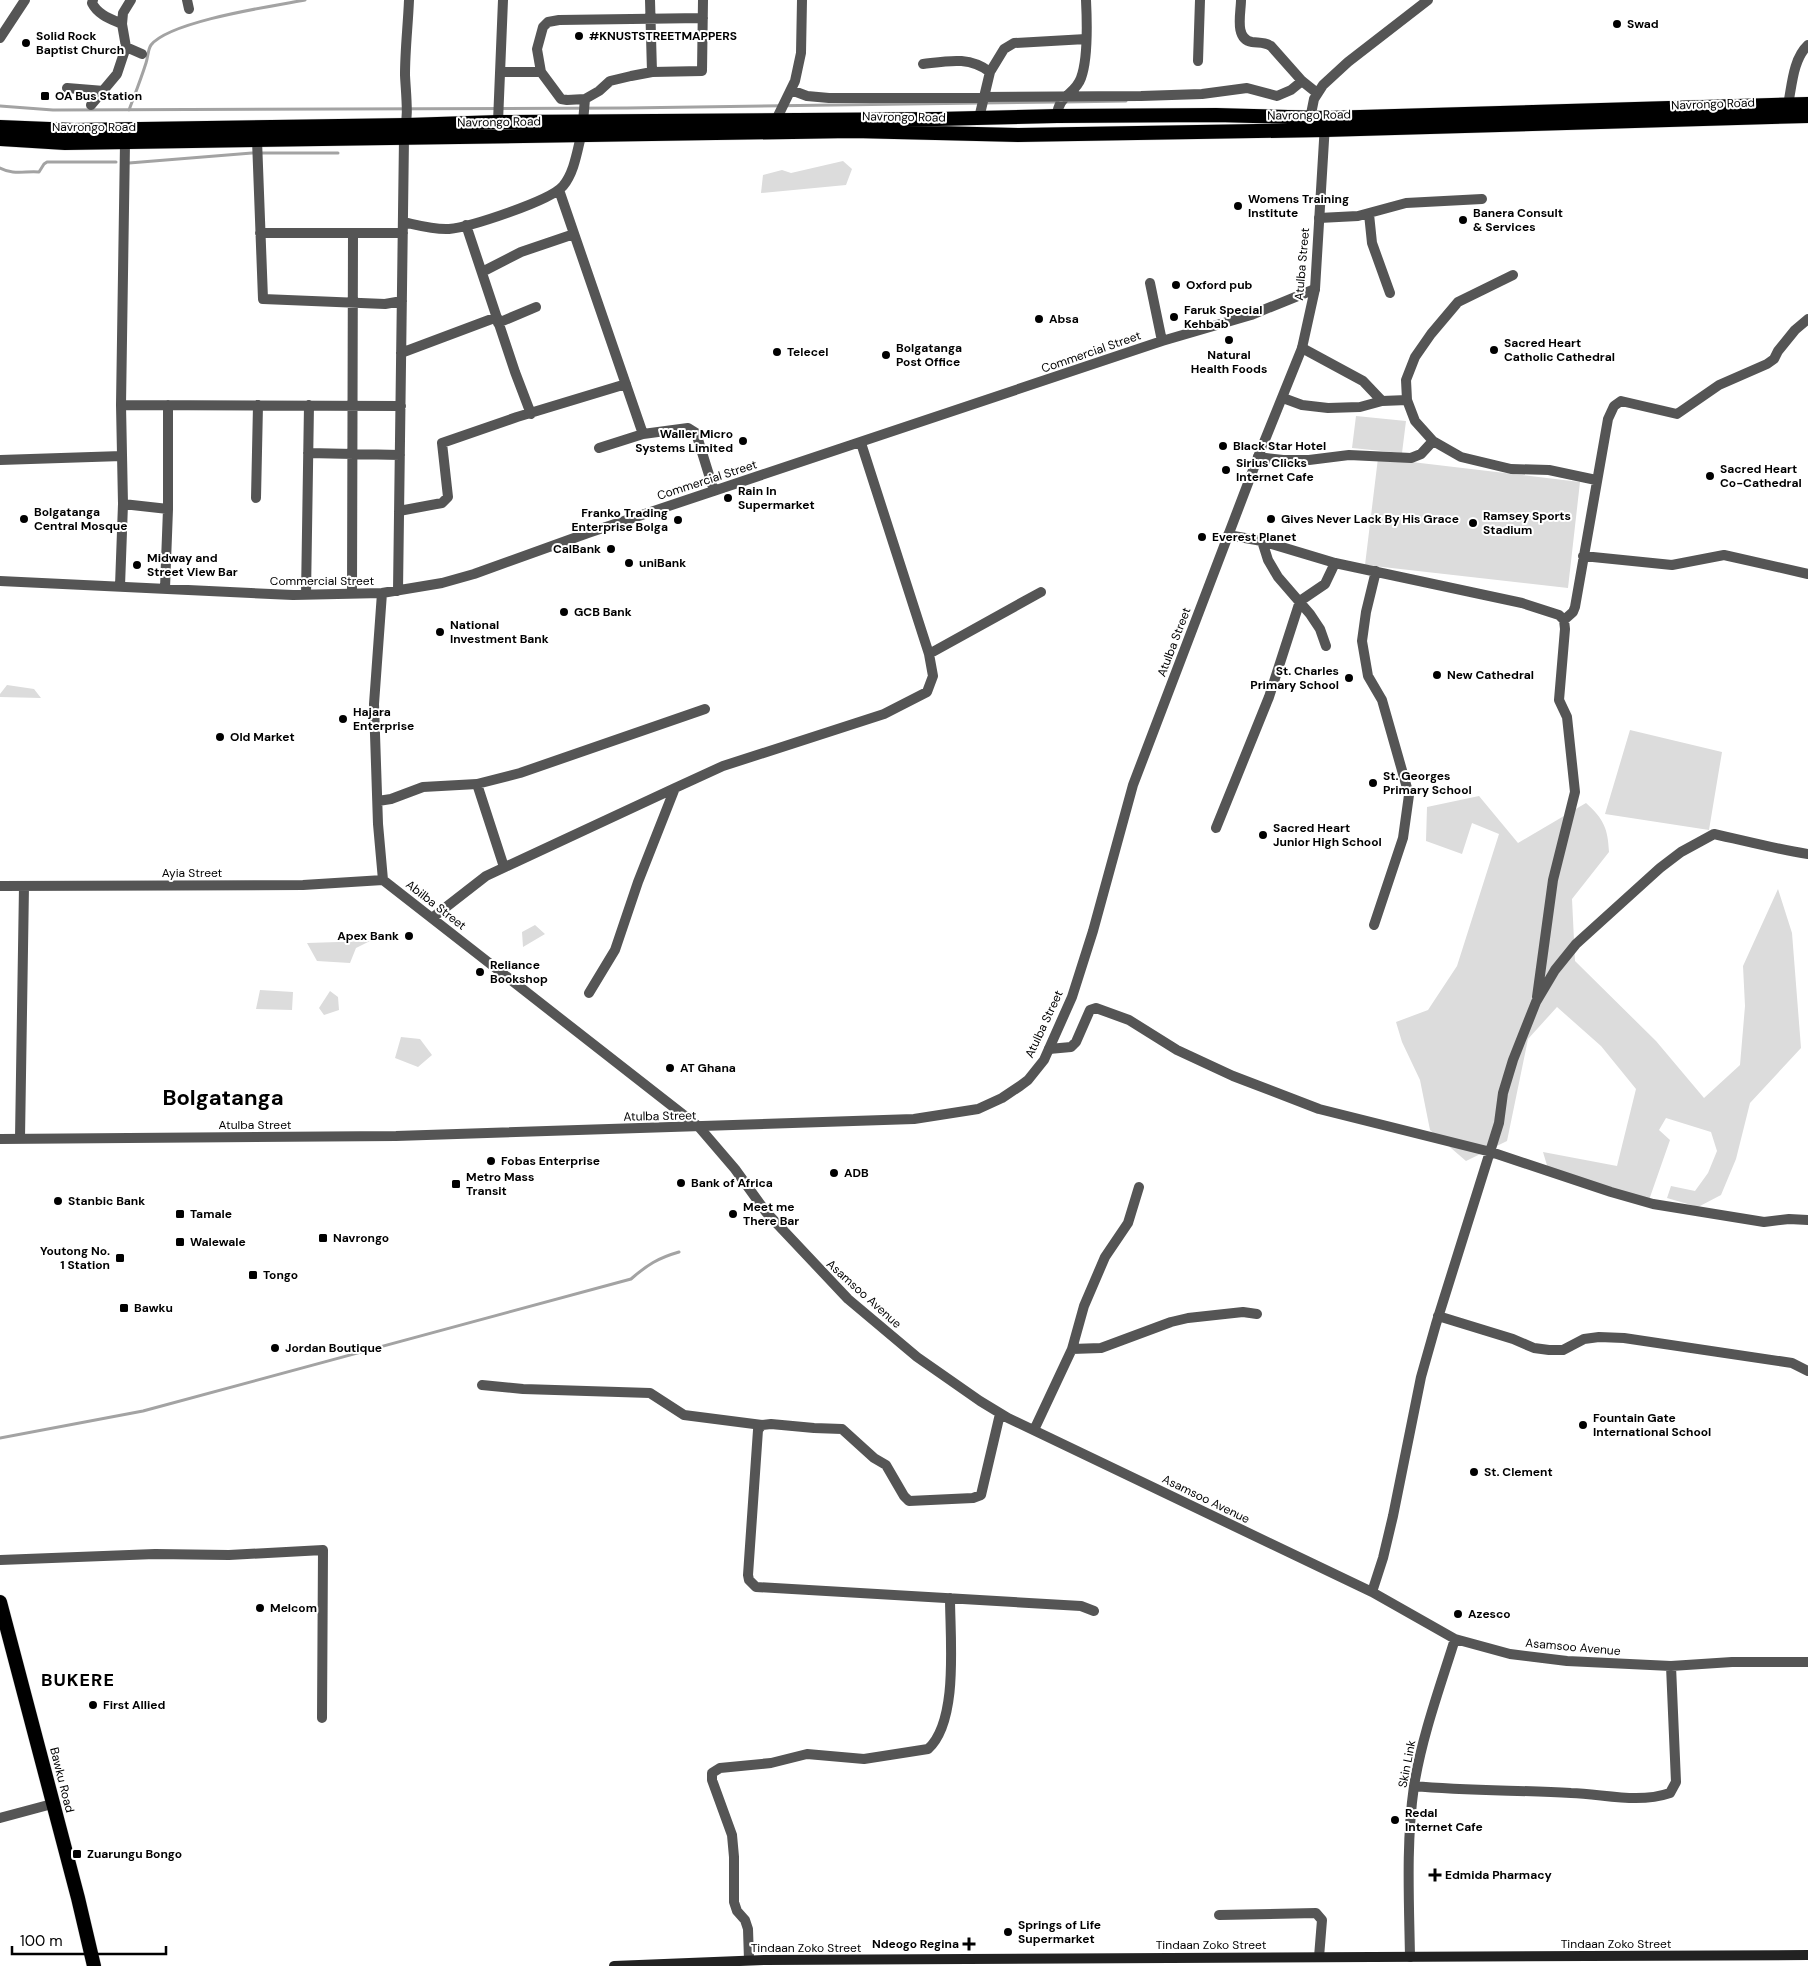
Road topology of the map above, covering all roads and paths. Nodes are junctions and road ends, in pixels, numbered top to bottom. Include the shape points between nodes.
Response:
1 (25, 0) edge
2 (93, 0) edge
3 (131, 0) edge
4 (503, 0) edge
5 (650, 0) edge
6 (704, 0) edge
7 (802, 0) edge
8 (1086, 0) edge
9 (1200, 0) edge
10 (1241, 0) edge
11 (1428, 0) edge
12 (409, 1) edge
13 (703, 18) junction
14 (650, 19) junction
15 (122, 24) junction
16 (0, 38) edge
17 (1086, 39) junction
18 (1808, 45) edge
19 (126, 47) junction
20 (142, 54) dead end
21 (1198, 61) dead end
22 (923, 64) dead end
23 (500, 72) junction
24 (541, 72) junction
25 (652, 72) junction
26 (990, 72) junction
27 (1302, 81) junction
28 (67, 88) dead end
29 (791, 90) junction
30 (104, 91) junction
31 (1317, 93) junction
32 (1064, 96) junction
33 (585, 99) junction
34 (1808, 104) edge
35 (91, 105) dead end
36 (1788, 105) junction
37 (981, 106) junction
38 (1057, 116) junction
39 (1808, 116) edge
40 (776, 120) junction
41 (498, 122) junction
42 (1309, 124) junction
43 (1325, 124) junction
44 (0, 127) edge
45 (582, 129) junction
46 (406, 132) junction
47 (0, 139) edge
48 (256, 140) junction
49 (125, 143) junction
50 (558, 190) junction
51 (1482, 199) dead end
52 (1370, 214) junction
53 (1319, 218) junction
54 (403, 222) junction
55 (466, 225) junction
56 (260, 233) junction
57 (353, 233) junction
58 (403, 233) junction
59 (574, 234) junction
60 (482, 272) junction
61 (1513, 274) dead end
62 (1150, 283) dead end
63 (1315, 289) junction
64 (1390, 293) dead end
65 (402, 301) junction
66 (353, 303) junction
67 (536, 307) dead end
68 (1808, 319) edge
69 (498, 320) junction
70 (1162, 341) junction
71 (1302, 348) junction
72 (401, 353) junction
73 (626, 384) junction
74 (1283, 398) junction
75 (1407, 400) junction
76 (1382, 401) junction
77 (122, 405) junction
78 (168, 405) junction
79 (258, 405) junction
80 (309, 405) junction
81 (353, 406) junction
82 (401, 406) junction
83 (531, 414) junction
84 (643, 434) junction
85 (1433, 441) junction
86 (860, 443) junction
87 (600, 448) dead end
88 (308, 453) junction
89 (353, 454) junction
90 (400, 455) junction
91 (122, 456) junction
92 (1258, 457) junction
93 (0, 460) edge
94 (1596, 480) junction
95 (714, 491) junction
96 (256, 498) dead end
97 (123, 504) junction
98 (168, 510) junction
99 (399, 511) junction
100 (1228, 535) junction
101 (1262, 541) junction
102 (1583, 556) junction
103 (1335, 563) junction
104 (1376, 570) junction
105 (1808, 574) edge
106 (0, 581) edge
107 (120, 586) junction
108 (165, 588) junction
109 (398, 591) junction
110 (1041, 592) dead end
111 (382, 593) junction
112 (352, 594) junction
113 (306, 595) junction
114 (1300, 601) junction
115 (1564, 620) junction
116 (1326, 646) dead end
117 (929, 654) junction
118 (705, 709) dead end
119 (477, 784) junction
120 (675, 788) junction
121 (378, 800) junction
122 (1216, 828) dead end
123 (1808, 854) edge
124 (504, 867) junction
125 (383, 880) junction
126 (0, 886) edge
127 (24, 886) junction
128 (432, 918) junction
129 (1374, 925) dead end
130 (589, 993) dead end
131 (1536, 1002) junction
132 (1049, 1049) junction
133 (700, 1127) junction
134 (20, 1138) junction
135 (0, 1139) edge
136 (1491, 1152) junction
137 (1139, 1187) dead end
138 (1808, 1220) edge
139 (1257, 1314) dead end
140 (1438, 1316) junction
141 (1072, 1349) junction
142 (1808, 1371) edge
143 (482, 1385) dead end
144 (1000, 1414) junction
145 (762, 1425) junction
146 (1034, 1430) junction
147 (0, 1560) edge
148 (1372, 1592) junction
149 (950, 1598) junction
150 (0, 1602) edge
151 (1094, 1611) dead end
152 (3, 1631) edge
153 (1455, 1640) junction
154 (1808, 1662) edge
155 (1671, 1666) junction
156 (322, 1718) dead end
157 (1414, 1786) junction
158 (52, 1804) junction
159 (0, 1818) edge
160 (1219, 1916) dead end
161 (1808, 1955) edge
162 (1319, 1957) junction
163 (1410, 1957) junction
164 (749, 1960) junction
165 (1380, 1961) edge
166 (1065, 1962) edge
167 (764, 1963) edge
168 (830, 1963) edge
169 (94, 1966) edge
170 (614, 1966) edge

1 - 16 street
2 - 15 street via 99,12
3 - 15 street via 123,12
4 - 23 street
5 - 14 street
6 - 13 street
7 - 29 street via 801,53
8 - 17 street
9 - 21 street
10 - 27 street via 1242,35 1248,41 1271,46
11 - 31 street via 1348,62
12 - 46 street
13 - 14 street
13 - 25 street via 702,71
14 - 24 street via 548,22 543,26 537,49
14 - 25 street
15 - 19 street
17 - 26 street via 1014,43 1004,49
17 - 32 street via 1081,79
18 - 36 street via 1798,60
19 - 20 street
19 - 30 street via 117,74
22 - 26 street via 968,62 980,64
23 - 24 street
23 - 41 street
24 - 33 street via 562,99
25 - 33 street via 610,81
26 - 37 street
27 - 31 street
27 - 32 street via 1277,96 1247,88 1202,94
28 - 30 street
29 - 37 street via 807,96 829,98
29 - 40 street
30 - 35 street
31 - 42 street via 1311,106
32 - 37 street
32 - 38 street
33 - 45 street
34 - 36 highway, Navrongo Road
36 - 43 highway, Navrongo Road
37 - 38 highway, Navrongo Road
37 - 40 highway, Navrongo Road
38 - 42 highway, Navrongo Road via 1216,115
39 - 43 highway, Navrongo Road
40 - 45 highway, Navrongo Road
41 - 45 highway, Navrongo Road
41 - 46 highway, Navrongo Road
42 - 43 highway, Navrongo Road
42 - 45 highway, Navrongo Road via 1018,135
43 - 53 street, Atulba Street
44 - 46 highway, Navrongo Road
45 - 46 highway, Navrongo Road via 454,138
45 - 50 street via 572,170
46 - 48 highway, Navrongo Road
46 - 54 street
47 - 49 highway, Navrongo Road
48 - 49 highway, Navrongo Road
48 - 56 street
49 - 77 street
50 - 55 street via 537,202
50 - 59 street
51 - 52 street via 1406,203
52 - 53 street
52 - 64 street via 1372,243
53 - 63 street, Atulba Street
54 - 55 street via 448,229
54 - 58 street
55 - 60 street
56 - 57 street
56 - 66 street via 264,299
57 - 58 street
57 - 66 street
58 - 65 street
59 - 60 street via 521,252
59 - 73 street
60 - 69 street
61 - 75 street via 1458,302 1431,334 1415,357 1406,380
62 - 70 street
63 - 70 street, Commercial Street via 1251,315
63 - 71 street, Atulba Street
65 - 66 street
65 - 72 street
66 - 81 street
67 - 69 street
68 - 94 street via 1795,330 1774,359 1719,385 1677,414 1622,401 1614,406 1608,419
69 - 72 street
69 - 83 street
70 - 86 street, Commercial Street
71 - 74 street, Atulba Street
71 - 76 street via 1364,381
72 - 82 street
73 - 83 street
73 - 84 street
74 - 76 street via 1302,405 1328,408 1360,407
74 - 92 street, Atulba Street
75 - 76 street
75 - 85 street via 1414,421
77 - 78 street
77 - 91 street
78 - 79 street
78 - 98 street
79 - 80 street
79 - 96 street
80 - 81 street
80 - 88 street
81 - 82 street
81 - 89 street
82 - 90 street
83 - 99 street via 442,443 448,498 442,503
84 - 87 street
84 - 95 street via 688,428 696,433
85 - 92 street via 1421,454 1411,458 1349,455 1283,460
85 - 94 street via 1461,456 1511,468 1549,470
86 - 95 street, Commercial Street
86 - 117 street
88 - 89 street
88 - 113 street
89 - 90 street
89 - 112 street
90 - 99 street
91 - 93 street
91 - 97 street
92 - 100 street, Atulba Street
94 - 102 street
95 - 109 street, Commercial Street via 474,574
97 - 98 street
97 - 107 street
98 - 108 street
99 - 109 street
100 - 101 street
100 - 132 street, Atulba Street via 1133,785 1072,997
101 - 103 street
101 - 114 street via 1278,577
102 - 105 street via 1672,565 1724,556
102 - 115 street via 1575,607
103 - 104 street
103 - 114 street via 1325,584
104 - 115 street via 1522,603 1559,615
104 - 129 street via 1362,642 1368,676 1382,700 1409,795 1403,838
106 - 107 street, Commercial Street
107 - 108 street, Commercial Street
108 - 113 street, Commercial Street
109 - 111 street, Commercial Street
110 - 117 street
111 - 112 street, Commercial Street
111 - 121 street via 374,704
112 - 113 street, Commercial Street
114 - 116 street via 1320,630
114 - 122 street via 1269,697
115 - 131 street via 1559,700 1567,717 1575,792 1553,880
117 - 120 street via 933,676 927,692 884,714 723,766
118 - 119 street via 520,773
119 - 121 street via 424,787 391,799
119 - 124 street
120 - 124 street
120 - 130 street via 615,950
121 - 125 street
123 - 131 street via 1714,834 1660,868 1576,944 1554,970
124 - 128 street via 486,876
125 - 127 street, Ayia Street via 303,885
125 - 128 street, Abilba Street
126 - 127 street, Ayia Street
127 - 134 street
128 - 133 street, Abilba Street
131 - 136 street via 1503,1093 1500,1123
132 - 133 street, Atulba Street via 1036,1070 1020,1086 978,1109 914,1119
132 - 136 street via 1071,1047 1090,1010 1096,1008 1128,1020 1177,1050 1233,1076 1319,1109
133 - 134 street, Atulba Street via 396,1136
133 - 144 street, Asamsoo Avenue via 766,1212 848,1298 917,1357
134 - 135 street, Atulba Street
136 - 138 street via 1653,1204 1764,1222
136 - 140 street
137 - 141 street via 1128,1222 1105,1257 1084,1306
139 - 141 street via 1243,1312 1188,1318 1101,1348
140 - 142 street via 1534,1348 1563,1350 1584,1339 1624,1338 1792,1363
140 - 148 street via 1421,1377 1383,1558
141 - 146 street
143 - 145 street via 650,1393 684,1415
144 - 145 street via 983,1490 977,1498 964,1499 906,1500 888,1467 844,1430
144 - 146 street, Asamsoo Avenue
145 - 149 street via 758,1430 748,1575 756,1587
146 - 148 street, Asamsoo Avenue
147 - 156 street via 323,1550
148 - 153 street, Asamsoo Avenue
149 - 151 street via 1081,1606
149 - 164 street via 950,1701 940,1732 928,1749 864,1759 807,1754 771,1764 720,1768 712,1773 732,1835 734,1902 748,1929
150 - 152 highway, Bawku Road
152 - 158 highway, Bawku Road
153 - 155 street, Asamsoo Avenue via 1510,1654 1567,1661
153 - 157 street, Skin Link via 1429,1721
154 - 155 street, Asamsoo Avenue
155 - 157 street via 1676,1782 1670,1793 1619,1798
157 - 163 street, Skin Link via 1408,1870
158 - 159 street
158 - 169 highway, Bawku Road
160 - 162 street via 1316,1914 1322,1920
161 - 163 main road, Tindaan Zoko Street
162 - 165 main road, Tindaan Zoko Street
162 - 166 main road, Tindaan Zoko Street
163 - 165 main road, Tindaan Zoko Street
164 - 167 main road, Tindaan Zoko Street
164 - 170 main road, Tindaan Zoko Street
166 - 168 main road, Tindaan Zoko Street
167 - 168 main road, Tindaan Zoko Street

